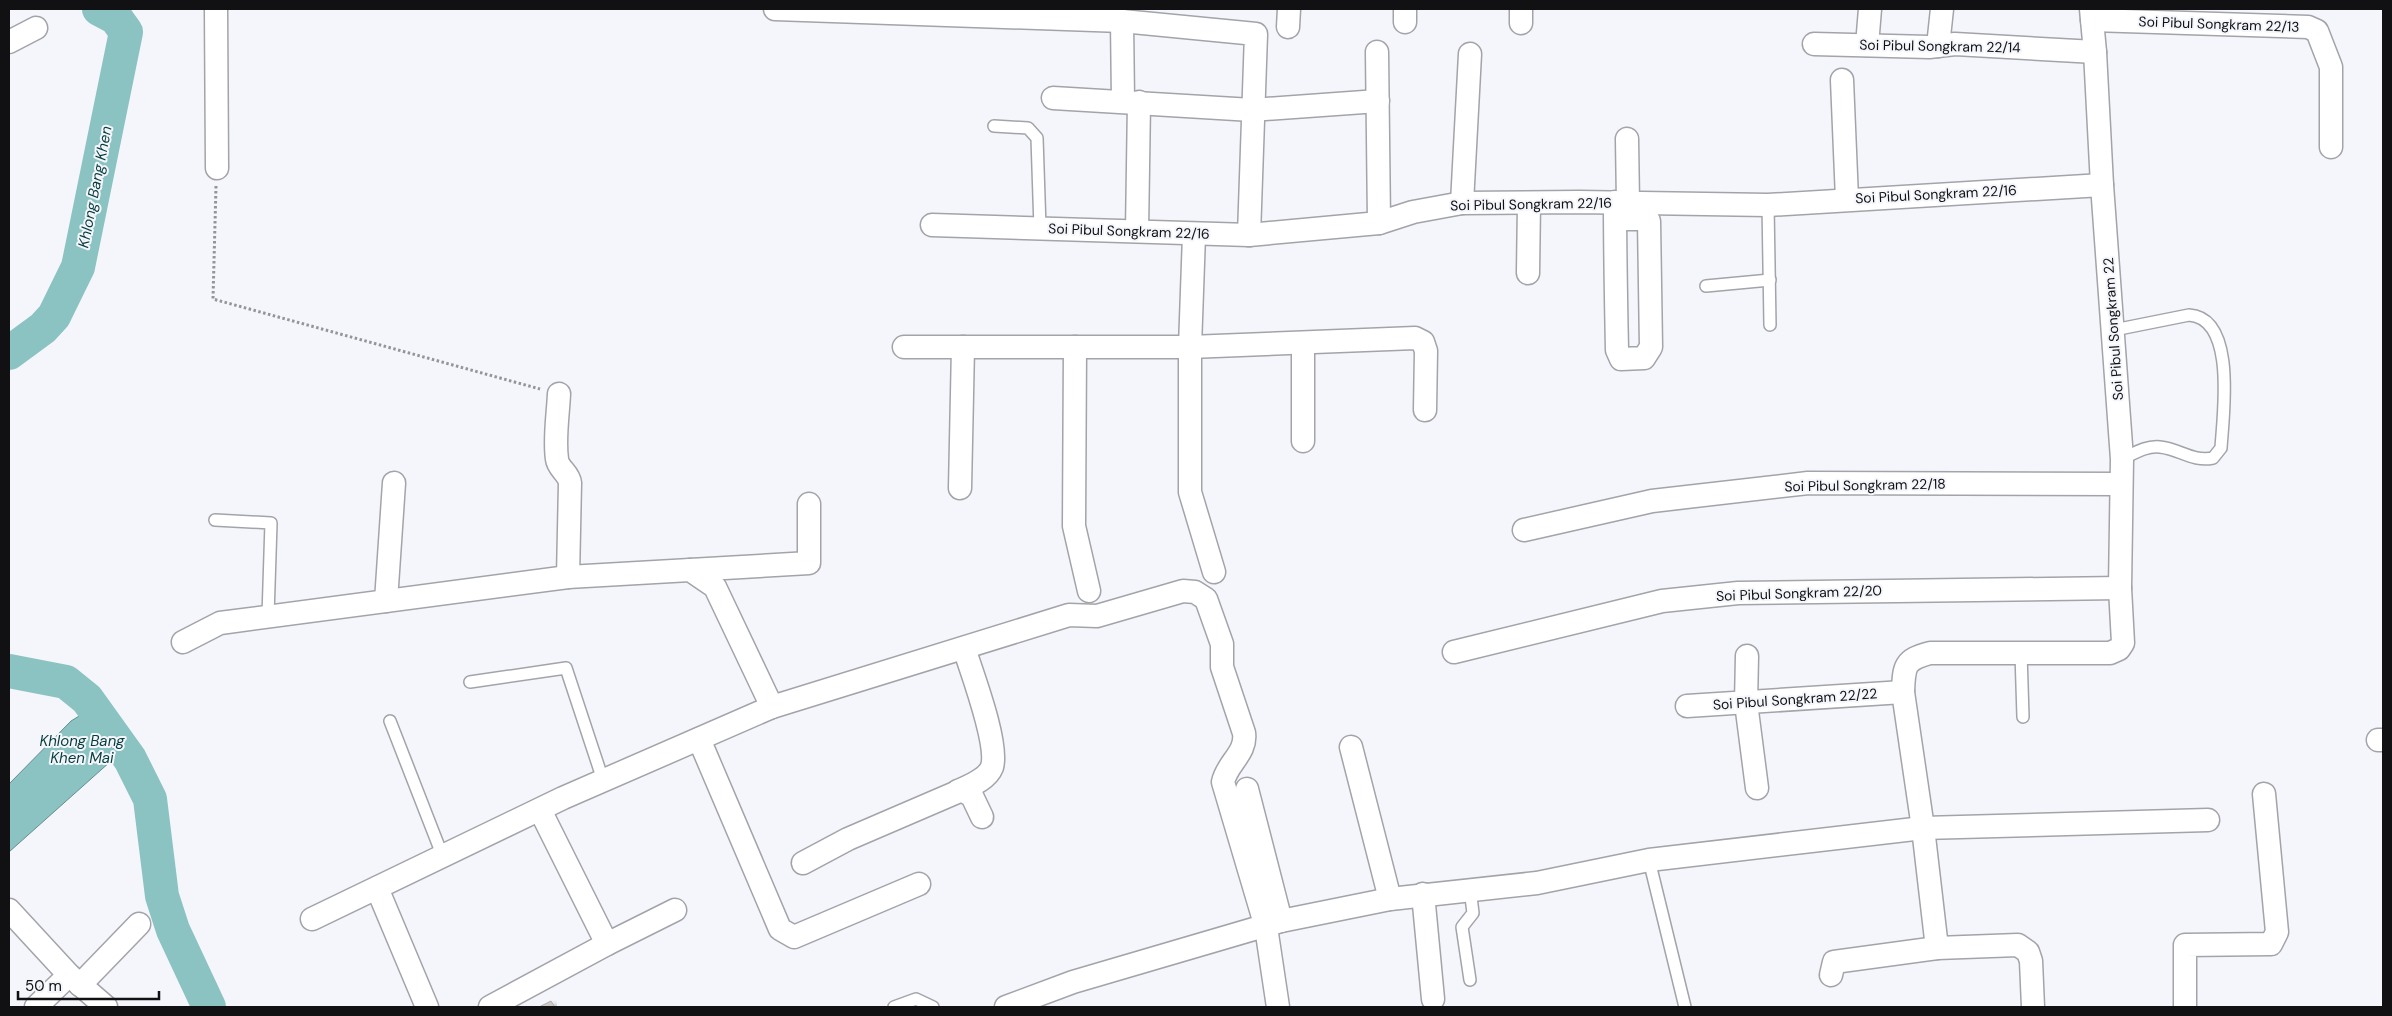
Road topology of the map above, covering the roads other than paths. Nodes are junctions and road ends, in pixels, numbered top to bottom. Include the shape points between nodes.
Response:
1 (775, 9) edge
2 (802, 9) edge
3 (1870, 9) edge
4 (1942, 9) edge
5 (216, 11) edge
6 (1064, 14) edge
7 (2091, 14) edge
8 (1122, 21) junction
9 (36, 28) dead end
10 (9, 42) edge
11 (1814, 44) dead end
12 (1867, 45) junction
13 (1938, 46) junction
14 (1377, 52) dead end
15 (2096, 52) junction
16 (1470, 54) dead end
17 (1842, 80) dead end
18 (1053, 98) dead end
19 (1378, 101) junction
20 (1131, 102) junction
21 (1252, 110) junction
22 (994, 126) dead end
23 (1627, 139) dead end
24 (2331, 147) dead end
25 (216, 168) road end
26 (2102, 185) junction
27 (1847, 199) junction
28 (1462, 203) junction
29 (1529, 203) junction
30 (1768, 205) junction
31 (1620, 208) junction
32 (1379, 223) junction
33 (932, 225) dead end
34 (1040, 228) junction
35 (1137, 231) junction
36 (1194, 235) junction
37 (1249, 235) junction
38 (1528, 274) dead end
39 (1770, 280) junction
40 (1706, 286) dead end
41 (1650, 287) junction
42 (1616, 288) junction
43 (1770, 325) dead end
44 (2114, 330) junction
45 (1302, 342) junction
46 (904, 347) dead end
47 (963, 347) junction
48 (1075, 347) junction
49 (1190, 347) junction
50 (559, 394) road end
51 (1425, 410) dead end
52 (1303, 441) dead end
53 (2122, 459) junction
54 (394, 483) dead end
55 (2120, 484) junction
56 (960, 488) dead end
57 (809, 504) dead end
58 (215, 520) dead end
59 (1524, 530) dead end
60 (690, 570) junction
61 (1214, 572) dead end
62 (568, 577) junction
63 (2120, 588) junction
64 (1089, 591) dead end
65 (386, 601) junction
66 (268, 616) junction
67 (183, 642) dead end
68 (964, 648) junction
69 (1454, 652) dead end
70 (2021, 653) junction
71 (1747, 656) dead end
72 (470, 682) dead end
73 (1903, 692) junction
74 (1746, 703) junction
75 (1687, 706) dead end
76 (772, 707) junction
77 (2023, 717) dead end
78 (390, 721) dead end
79 (699, 739) junction
80 (1351, 747) dead end
81 (603, 780) junction
82 (1757, 788) dead end
83 (1247, 789) dead end
84 (958, 792) junction
85 (2264, 794) dead end
86 (540, 810) junction
87 (982, 817) dead end
88 (2208, 820) dead end
89 (1923, 828) junction
90 (443, 857) junction
91 (1649, 860) junction
92 (803, 863) dead end
93 (919, 884) dead end
94 (377, 888) junction
95 (1470, 889) junction
96 (1423, 894) junction
97 (1390, 899) junction
98 (9, 910) edge
99 (675, 910) dead end
100 (312, 919) dead end
101 (139, 924) dead end
102 (1273, 924) junction
103 (607, 944) junction
104 (1937, 948) junction
105 (1832, 975) dead end
106 (75, 980) junction
107 (1470, 980) dead end
108 (1433, 999) dead end
109 (36, 1007) edge
110 (106, 1007) edge
111 (427, 1007) edge
112 (490, 1007) edge
113 (894, 1007) edge
114 (933, 1007) edge
115 (1006, 1007) edge
116 (1278, 1007) edge
117 (1685, 1007) edge
118 (2033, 1007) edge
119 (2185, 1007) edge

1 - 2 street
2 - 6 street
3 - 12 street
4 - 13 street
5 - 25 street
6 - 8 street
7 - 15 street, Soi Pibul Songkram 22
7 - 24 street, Soi Pibul Songkram 22/13 via 2308,27 2317,31 2331,67
8 - 20 street
8 - 21 street via 1256,34
9 - 10 street
11 - 12 street, Soi Pibul Songkram 22/14
12 - 13 street, Soi Pibul Songkram 22/14
13 - 15 street, Soi Pibul Songkram 22/14 via 1955,44
14 - 19 street
15 - 26 street, Soi Pibul Songkram 22
16 - 28 street
17 - 27 street
18 - 20 street
19 - 21 street
19 - 32 street
20 - 21 street
20 - 35 street
21 - 37 street
22 - 34 lane via 1028,128 1037,138
23 - 31 street
26 - 27 street, Soi Pibul Songkram 22/16
26 - 44 street, Soi Pibul Songkram 22
27 - 30 street, Soi Pibul Songkram 22/16
28 - 29 street, Soi Pibul Songkram 22/16
28 - 32 street, Soi Pibul Songkram 22/16 via 1413,212
29 - 31 street, Soi Pibul Songkram 22/16
29 - 38 street
30 - 31 street, Soi Pibul Songkram 22/16
30 - 39 lane
31 - 41 street via 1649,221
31 - 42 street
32 - 37 street, Soi Pibul Songkram 22/16
33 - 34 street, Soi Pibul Songkram 22/16
34 - 35 street, Soi Pibul Songkram 22/16
35 - 36 street, Soi Pibul Songkram 22/16
36 - 37 street, Soi Pibul Songkram 22/16
36 - 49 street
39 - 40 lane
39 - 43 lane
41 - 42 street
41 - 42 street via 1651,347 1644,358 1621,358 1617,350
44 - 53 street, Soi Pibul Songkram 22
44 - 53 lane via 2199,315 2208,321 2224,357 2221,448 2214,458 2202,460 2150,447
45 - 49 street
45 - 51 street via 1415,338 1423,342 1426,351
45 - 52 street
46 - 47 street
47 - 48 street
47 - 56 street
48 - 49 street
48 - 64 street via 1074,526
49 - 61 street via 1190,492
50 - 62 street via 556,459 570,480
53 - 55 street, Soi Pibul Songkram 22
54 - 65 street
55 - 59 street, Soi Pibul Songkram 22/18 via 1808,483 1652,501
55 - 63 street, Soi Pibul Songkram 22
57 - 60 street via 809,563
58 - 66 lane via 271,523
60 - 62 street
60 - 76 street via 715,587
62 - 65 street
63 - 69 street, Soi Pibul Songkram 22/20 via 1738,593 1662,601
63 - 70 street, Soi Pibul Songkram 22 via 2123,643 2119,649 2110,653
65 - 66 street
66 - 67 street via 220,623
68 - 76 street
68 - 84 street via 988,726 992,768 980,781
68 - 102 street via 1069,615 1097,616 1183,591 1195,592 1206,599 1222,644 1222,667 1246,742 1225,772 1223,782
70 - 73 street via 1930,653 1914,657 1904,672
70 - 77 lane
71 - 74 street
72 - 81 lane via 566,668
73 - 74 street, Soi Pibul Songkram 22/22
73 - 89 street
74 - 75 street, Soi Pibul Songkram 22/22
74 - 82 street
76 - 79 street
78 - 90 lane
79 - 81 street
79 - 93 street via 780,929 794,937
80 - 97 street
81 - 86 street
83 - 102 street
84 - 87 street via 962,790 972,796
84 - 92 street via 848,839
85 - 119 street via 2277,932 2271,944 2186,945
86 - 90 street
86 - 103 street
88 - 89 street
89 - 91 street
89 - 104 street
90 - 94 street
91 - 95 street via 1537,883
91 - 117 lane
94 - 100 street
94 - 111 street
95 - 96 street
95 - 107 lane via 1473,913 1462,927
96 - 97 street
96 - 108 street
97 - 102 street
98 - 106 street
99 - 103 street
101 - 106 street
102 - 115 street via 1073,982
102 - 116 street
103 - 112 street
104 - 105 street via 1834,962
104 - 118 street via 2018,945 2028,952 2031,961
106 - 109 street
106 - 110 street
113 - 114 lane via 916,999

